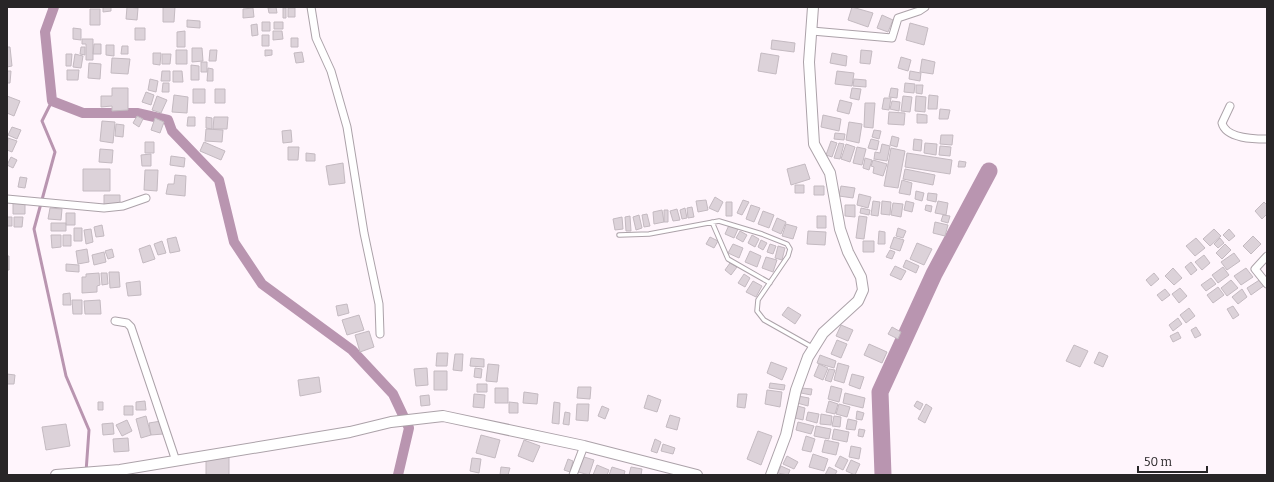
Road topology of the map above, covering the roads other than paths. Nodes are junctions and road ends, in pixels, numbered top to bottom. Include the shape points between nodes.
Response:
1 (311, 7) edge
2 (813, 7) edge
3 (925, 7) edge
4 (812, 31) junction
5 (1230, 106) dead end
6 (1267, 139) edge
7 (146, 198) dead end
8 (7, 199) edge
9 (712, 222) junction
10 (619, 235) dead end
11 (1267, 256) edge
12 (770, 283) junction
13 (1267, 284) edge
14 (115, 321) dead end
15 (380, 334) dead end
16 (813, 348) junction
17 (584, 446) junction
18 (176, 461) junction
19 (56, 475) edge
20 (573, 475) edge
21 (697, 475) edge
22 (771, 475) edge

1 - 15 street via 316,38 331,72 347,127 364,233 379,304
2 - 4 main road
3 - 4 street via 898,18 892,38
4 - 16 main road via 809,62 814,144 830,173 840,229 864,288 858,301 833,323
5 - 6 street via 1222,123 1224,128 1242,138
7 - 8 street via 123,206 104,208
9 - 10 lane via 649,234
9 - 12 lane via 728,259
9 - 12 lane via 730,223 787,244 790,249 788,256
11 - 13 street via 1255,270
12 - 16 lane via 757,303 760,317
14 - 18 street via 127,322 131,326
16 - 22 main road via 803,368 786,435
17 - 18 main road via 447,416 391,422 350,432
17 - 20 street
17 - 21 main road
18 - 19 main road via 120,470

